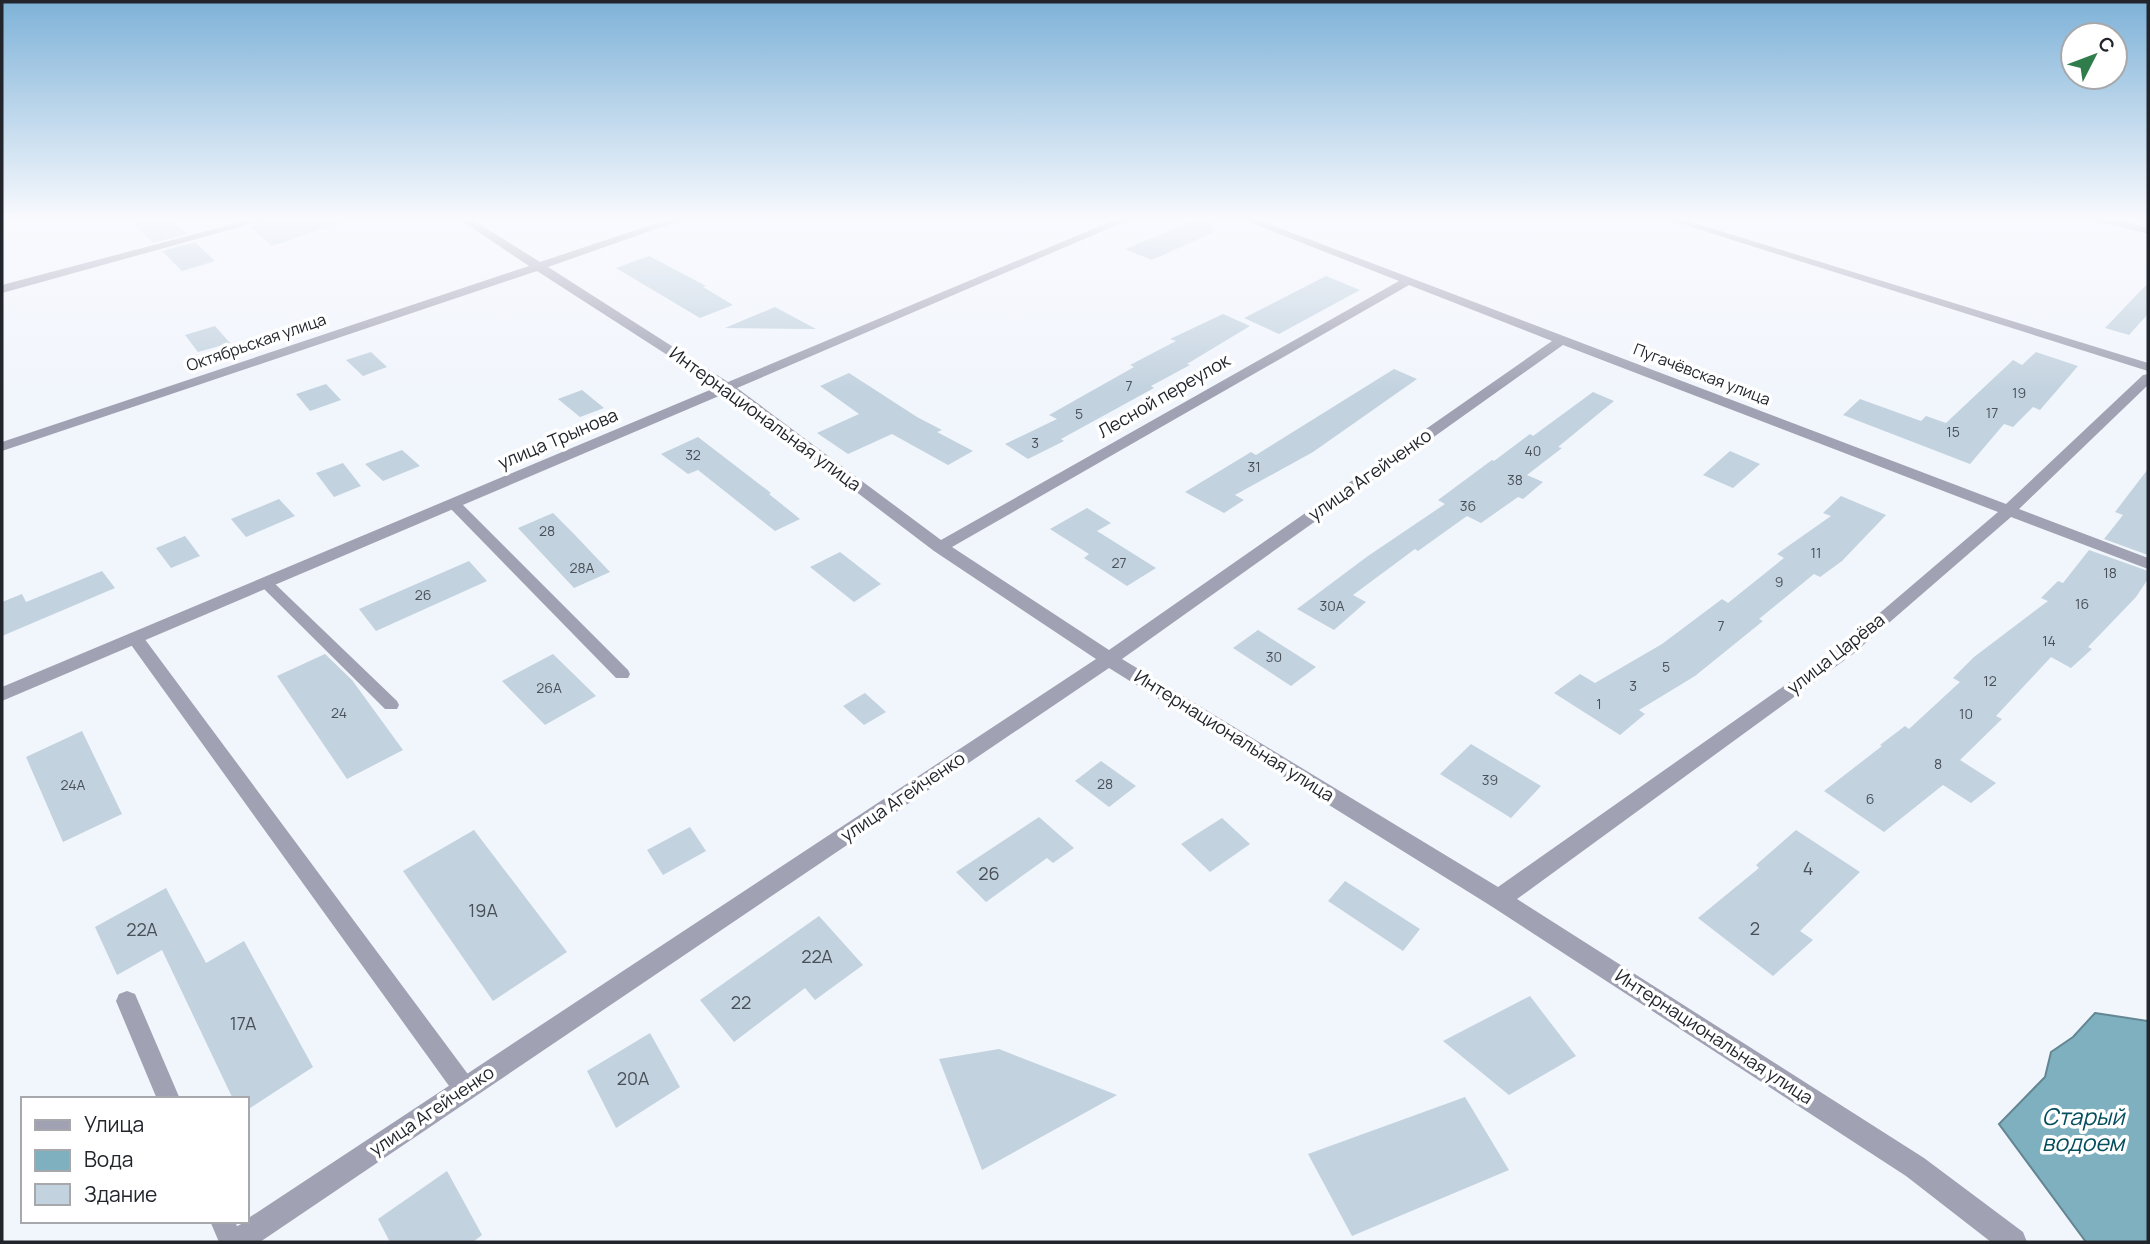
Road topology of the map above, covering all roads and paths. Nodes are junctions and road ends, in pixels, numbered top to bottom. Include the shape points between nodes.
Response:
1 (50, 276) edge
2 (503, 276) edge
3 (556, 276) edge
4 (991, 276) edge
5 (1395, 276) edge
6 (1855, 276) edge
7 (1408, 281) junction
8 (2, 289) edge
9 (1563, 339) junction
10 (2148, 367) edge
11 (2148, 378) edge
12 (728, 388) junction
13 (2, 447) edge
14 (454, 504) junction
15 (2007, 512) junction
16 (940, 547) junction
17 (2148, 564) edge
18 (266, 583) junction
19 (135, 638) junction
20 (1109, 659) junction
21 (622, 674) dead end
22 (2, 694) edge
23 (391, 705) dead end
24 (1499, 899) junction
25 (127, 1000) dead end
26 (465, 1089) junction
27 (168, 1097) edge
28 (223, 1223) edge
29 (233, 1242) edge
30 (2013, 1242) edge

1 - 8 street
2 - 13 street, Октябрьская улица
3 - 12 street, Интернациональная улица
4 - 12 street, улица Трынова
5 - 7 street, Пугачёвская улица
6 - 10 street
7 - 9 street, Пугачёвская улица
7 - 16 street, Лесной переулок
9 - 15 street, Пугачёвская улица
9 - 20 street, улица Агейченко
11 - 15 street, улица Царёва
12 - 14 street, улица Трынова
12 - 16 street, Интернациональная улица
14 - 18 street, улица Трынова
14 - 21 lane
15 - 17 street, Пугачёвская улица
15 - 24 street, улица Царёва via 1847,650
16 - 20 street, Интернациональная улица
18 - 19 street, улица Трынова
18 - 23 lane
19 - 22 street, улица Трынова
19 - 26 lane
20 - 24 street, Интернациональная улица
20 - 26 street, улица Агейченко
24 - 30 street, Интернациональная улица via 1915,1167
25 - 27 lane
26 - 29 street, улица Агейченко
28 - 29 lane

